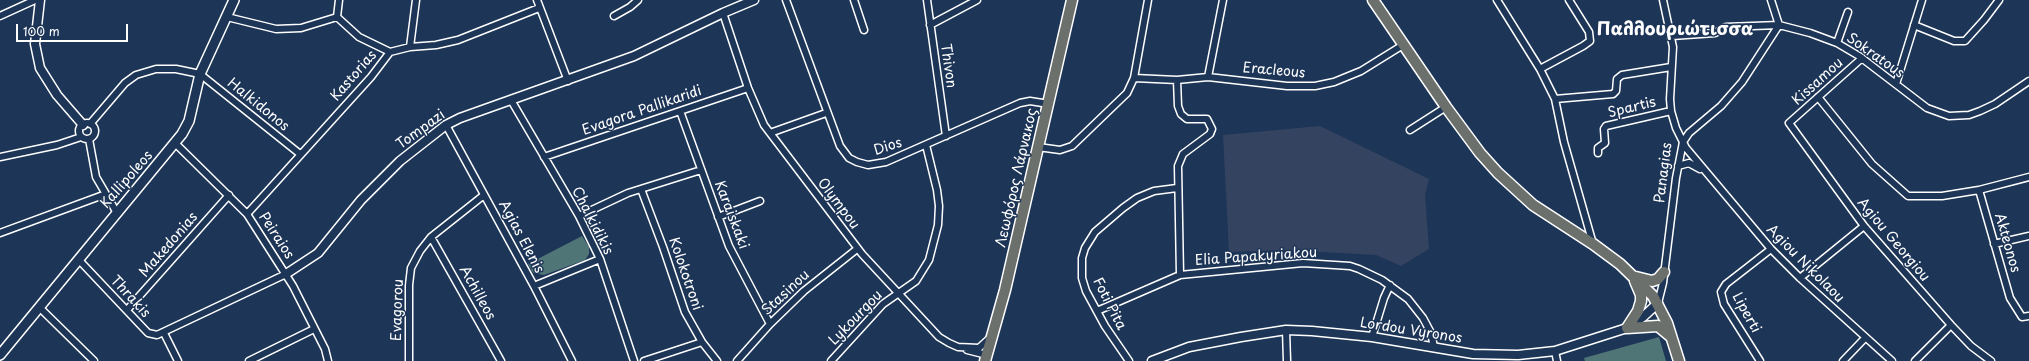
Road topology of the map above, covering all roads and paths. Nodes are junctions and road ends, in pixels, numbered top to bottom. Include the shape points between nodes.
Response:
1 (35, 0) edge
2 (40, 0) edge
3 (234, 0) edge
4 (339, 0) edge
5 (416, 0) edge
6 (537, 0) edge
7 (638, 0) edge
8 (754, 0) edge
9 (786, 0) edge
10 (854, 0) edge
11 (926, 0) edge
12 (977, 0) edge
13 (1072, 0) edge
14 (1148, 0) edge
15 (1223, 0) edge
16 (1373, 0) edge
17 (1497, 0) edge
18 (1569, 0) edge
19 (1663, 0) edge
20 (1771, 0) edge
21 (1922, 0) edge
22 (1999, 0) edge
23 (539, 8) junction
24 (1848, 12) dead end
25 (723, 13) junction
26 (0, 16) edge
27 (614, 16) dead end
28 (227, 17) junction
29 (337, 17) junction
30 (1779, 24) junction
31 (930, 25) junction
32 (1914, 26) junction
33 (864, 30) dead end
34 (1672, 36) junction
35 (1837, 43) junction
36 (1403, 45) junction
37 (410, 47) junction
38 (390, 52) junction
39 (1862, 58) junction
40 (1671, 67) junction
41 (1540, 69) junction
42 (200, 74) junction
43 (1208, 77) junction
44 (1134, 78) junction
45 (1177, 80) junction
46 (568, 81) junction
47 (2029, 81) edge
48 (1896, 84) junction
49 (748, 88) junction
50 (1818, 97) junction
51 (1555, 99) junction
52 (511, 100) junction
53 (1049, 104) junction
54 (1446, 107) junction
55 (680, 111) junction
56 (1671, 111) junction
57 (826, 113) junction
58 (1789, 123) joint
59 (86, 124) junction
60 (446, 125) junction
61 (1410, 130) dead end
62 (770, 133) junction
63 (946, 136) junction
64 (81, 137) junction
65 (90, 139) junction
66 (1683, 142) junction
67 (176, 144) junction
68 (926, 145) junction
69 (1038, 147) junction
70 (1598, 153) dead end
71 (300, 154) junction
72 (0, 157) edge
73 (544, 157) junction
74 (1678, 166) junction
75 (701, 170) junction
76 (1708, 176) junction
77 (2029, 177) edge
78 (1178, 188) junction
79 (641, 189) junction
80 (1979, 190) junction
81 (106, 194) junction
82 (229, 195) junction
83 (484, 195) junction
84 (760, 202) dead end
85 (117, 213) junction
86 (247, 214) junction
87 (578, 216) junction
88 (718, 217) junction
89 (1864, 226) junction
90 (0, 233) edge
91 (2029, 236) edge
92 (431, 237) junction
93 (1593, 244) junction
94 (1994, 244) junction
95 (857, 249) junction
96 (1771, 249) junction
97 (600, 259) junction
98 (78, 260) junction
99 (1664, 272) junction
100 (286, 274) junction
101 (1180, 275) junction
102 (1634, 277) junction
103 (1800, 278) junction
104 (1390, 285) junction
105 (534, 286) junction
106 (900, 294) junction
107 (1658, 303) junction
108 (39, 307) junction
109 (127, 310) junction
110 (1097, 311) junction
111 (2029, 316) edge
112 (770, 324) junction
113 (1950, 325) junction
114 (1627, 328) junction
115 (314, 329) junction
116 (1286, 330) junction
117 (164, 333) junction
118 (992, 336) junction
119 (1372, 337) junction
120 (1672, 338) junction
121 (1865, 338) junction
122 (702, 342) junction
123 (958, 347) junction
124 (1434, 347) junction
125 (1555, 351) junction
126 (0, 357) edge
127 (1471, 358) edge
128 (1496, 358) edge
129 (984, 359) edge
130 (4, 361) edge
131 (94, 361) edge
132 (178, 361) edge
133 (249, 361) edge
134 (328, 361) edge
135 (409, 361) edge
136 (501, 361) edge
137 (572, 361) edge
138 (634, 361) edge
139 (644, 361) edge
140 (717, 361) edge
141 (737, 361) edge
142 (831, 361) edge
143 (1129, 361) edge
144 (1152, 361) edge
145 (1287, 361) edge
146 (1557, 361) edge
147 (1679, 361) edge
148 (1760, 361) edge
149 (1843, 361) edge
150 (1892, 361) edge
151 (1915, 361) edge
152 (1991, 361) edge

1 - 26 street
2 - 59 street via 35,44 40,68 57,95
3 - 28 main road, Kallipoleos
4 - 29 street
5 - 37 street
6 - 23 street
7 - 27 street
8 - 25 street, Tompazi
9 - 57 street, Dios
10 - 33 street
11 - 31 street, Thivon
12 - 31 street
13 - 53 main road, Λεωφόρος Λάρνακος
14 - 44 street
15 - 43 street
16 - 36 main road
17 - 41 street
18 - 41 street via 1589,32 1590,40
19 - 34 street, Panagias
20 - 30 street
21 - 32 street
22 - 32 street via 1965,41 1954,41
23 - 37 street, Kastorias via 458,40
23 - 46 street
24 - 35 street
25 - 46 street, Tompazi via 634,56
25 - 49 street, Olympou
28 - 29 street via 276,29 301,28
28 - 42 main road, Kallipoleos
29 - 38 street via 359,37
30 - 34 street, Sokratous via 1726,27 1715,33
30 - 35 street, Sokratous
30 - 66 street via 1742,82 1721,106 1689,133
31 - 63 street, Thivon
32 - 48 street
34 - 40 street, Panagias
35 - 39 street, Sokratous
36 - 43 street, Eracleous via 1361,71 1334,82 1314,86 1287,86
36 - 54 main road
37 - 38 street, Kastorias
38 - 71 street, Kastorias
39 - 48 street, Sokratous
39 - 50 street, Kissamou
40 - 51 street via 1622,75 1617,80 1616,91 1613,94
40 - 56 street, Panagias
41 - 51 street
42 - 59 street via 176,69 156,69 136,75 125,82
42 - 67 main road, Kallipoleos via 189,121
42 - 71 street, Halkidonos
43 - 45 street, Eracleous
44 - 45 street, Eracleous
44 - 69 street via 1127,93 1072,146 1060,150
45 - 78 street via 1178,106 1181,114 1187,119 1207,120 1212,129 1210,134 1179,158
46 - 52 street, Tompazi
47 - 48 street, Sokratous via 1995,104 1969,115 1958,116 1949,116 1927,108
49 - 55 street, Evagora Pallikaridi
49 - 62 street, Olympou
50 - 58 street, Kissamou
50 - 80 street via 1872,164 1908,196 1942,196
51 - 93 street via 1564,142
52 - 60 street, Tompazi
52 - 73 street, Chalkidikis
53 - 63 street, Dios via 1030,101 1020,103
53 - 69 main road, Λεωφόρος Λάρνακος
54 - 61 street
54 - 93 main road via 1480,153 1518,192
55 - 73 street, Evagora Pallikaridi
55 - 75 street, Karaiskaki
56 - 66 street, Panagias
56 - 70 street, Spartis via 1606,126 1606,143 1598,148
57 - 62 street
57 - 68 street, Dios via 844,154 857,162 868,165 886,162
58 - 89 street, Agiou Georgiou
59 - 64 street via 79,132
59 - 65 street via 94,127 95,132
60 - 83 street, Agias Elenis
60 - 100 street, Tompazi via 400,161 361,200 318,253
62 - 95 street, Olympou
63 - 68 street, Dios
64 - 65 street
64 - 72 street via 57,145
65 - 81 street via 96,177
66 - 74 street, Panagias
66 - 76 street, Agiou Nikolaou
67 - 82 street, Peiraios
67 - 85 main road, Kallipoleos
68 - 106 street, Lykourgou via 937,190 938,225 929,260 923,272
69 - 118 main road, Λεωφόρος Λάρνακος
71 - 86 street, Kastorias
73 - 87 street, Chalkidikis
74 - 76 street, Agiou Nikolaou via 1689,163
74 - 99 street, Panagias
75 - 79 street
75 - 88 street, Karaiskaki
76 - 96 street, Agiou Nikolaou
77 - 80 street
78 - 101 street
78 - 110 street, Foti Pita via 1154,190 1137,198 1106,223 1090,240 1082,258 1082,278
79 - 87 street
79 - 122 street, Kolokotroni via 685,312
80 - 94 street, Akteonos
81 - 85 street
81 - 90 street
82 - 86 street, Peiraios
82 - 109 street, Makedonias
83 - 92 street, Evagorou
83 - 105 street, Agias Elenis
84 - 88 street
85 - 98 main road, Kallipoleos
86 - 100 street, Peiraios
87 - 97 street, Chalkidikis
88 - 112 street, Karaiskaki via 729,246
89 - 103 street
89 - 113 street, Agiou Georgiou
91 - 94 street
92 - 135 street, Evagorou via 411,268
92 - 136 street, Achilleos
93 - 102 main road
94 - 111 street, Akteonos via 2010,298 2022,317
95 - 106 street, Olympou
95 - 112 street, Stasinou via 820,277
96 - 103 street, Agiou Nikolaou
96 - 148 street, Liperti via 1726,284 1721,292 1724,304
97 - 105 street
97 - 138 street, Chalkidikis
98 - 108 main road, Kallipoleos
98 - 109 street, Thrakis
99 - 102 main road via 1652,281
99 - 107 street, Panagias
100 - 115 street, Peiraios
100 - 117 street, Tompazi
101 - 104 street, Elia Papakyriakou via 1303,263 1330,264 1359,269
101 - 110 street, Elia Papakyriakou
102 - 107 main road
102 - 114 main road via 1641,300 1638,311
103 - 121 street, Agiou Nikolaou
104 - 119 street
104 - 124 street, Elia Papakyriakou via 1416,308 1431,333
105 - 137 street, Agias Elenis
106 - 123 street, Olympou via 939,337
106 - 142 street, Lykourgou via 883,304
107 - 114 street, Lordou Vyronos
107 - 120 main road
108 - 126 main road, Kallipoleos
108 - 131 street
109 - 117 street, Thrakis via 148,333
110 - 143 street, Foti Pita
112 - 141 street, Stasinou
113 - 151 street
113 - 152 street, Agiou Georgiou
114 - 120 main road via 1658,326
114 - 125 street, Lordou Vyronos
115 - 133 street
115 - 134 street, Peiraios
116 - 119 street, Lordou Vyronos
116 - 144 street, Lordou Vyronos via 1189,347
116 - 145 street
117 - 132 street
118 - 123 street, Olympou via 979,348
118 - 129 main road, Λεωφόρος Λάρνακος
119 - 124 street, Lordou Vyronos
120 - 147 main road
121 - 149 street
121 - 150 street, Agiou Nikolaou
122 - 139 street
122 - 140 street, Kolokotroni
123 - 129 street
124 - 127 street, Lordou Vyronos
125 - 128 street, Lordou Vyronos
125 - 146 street
126 - 130 street
127 - 128 street, Lordou Vyronos

